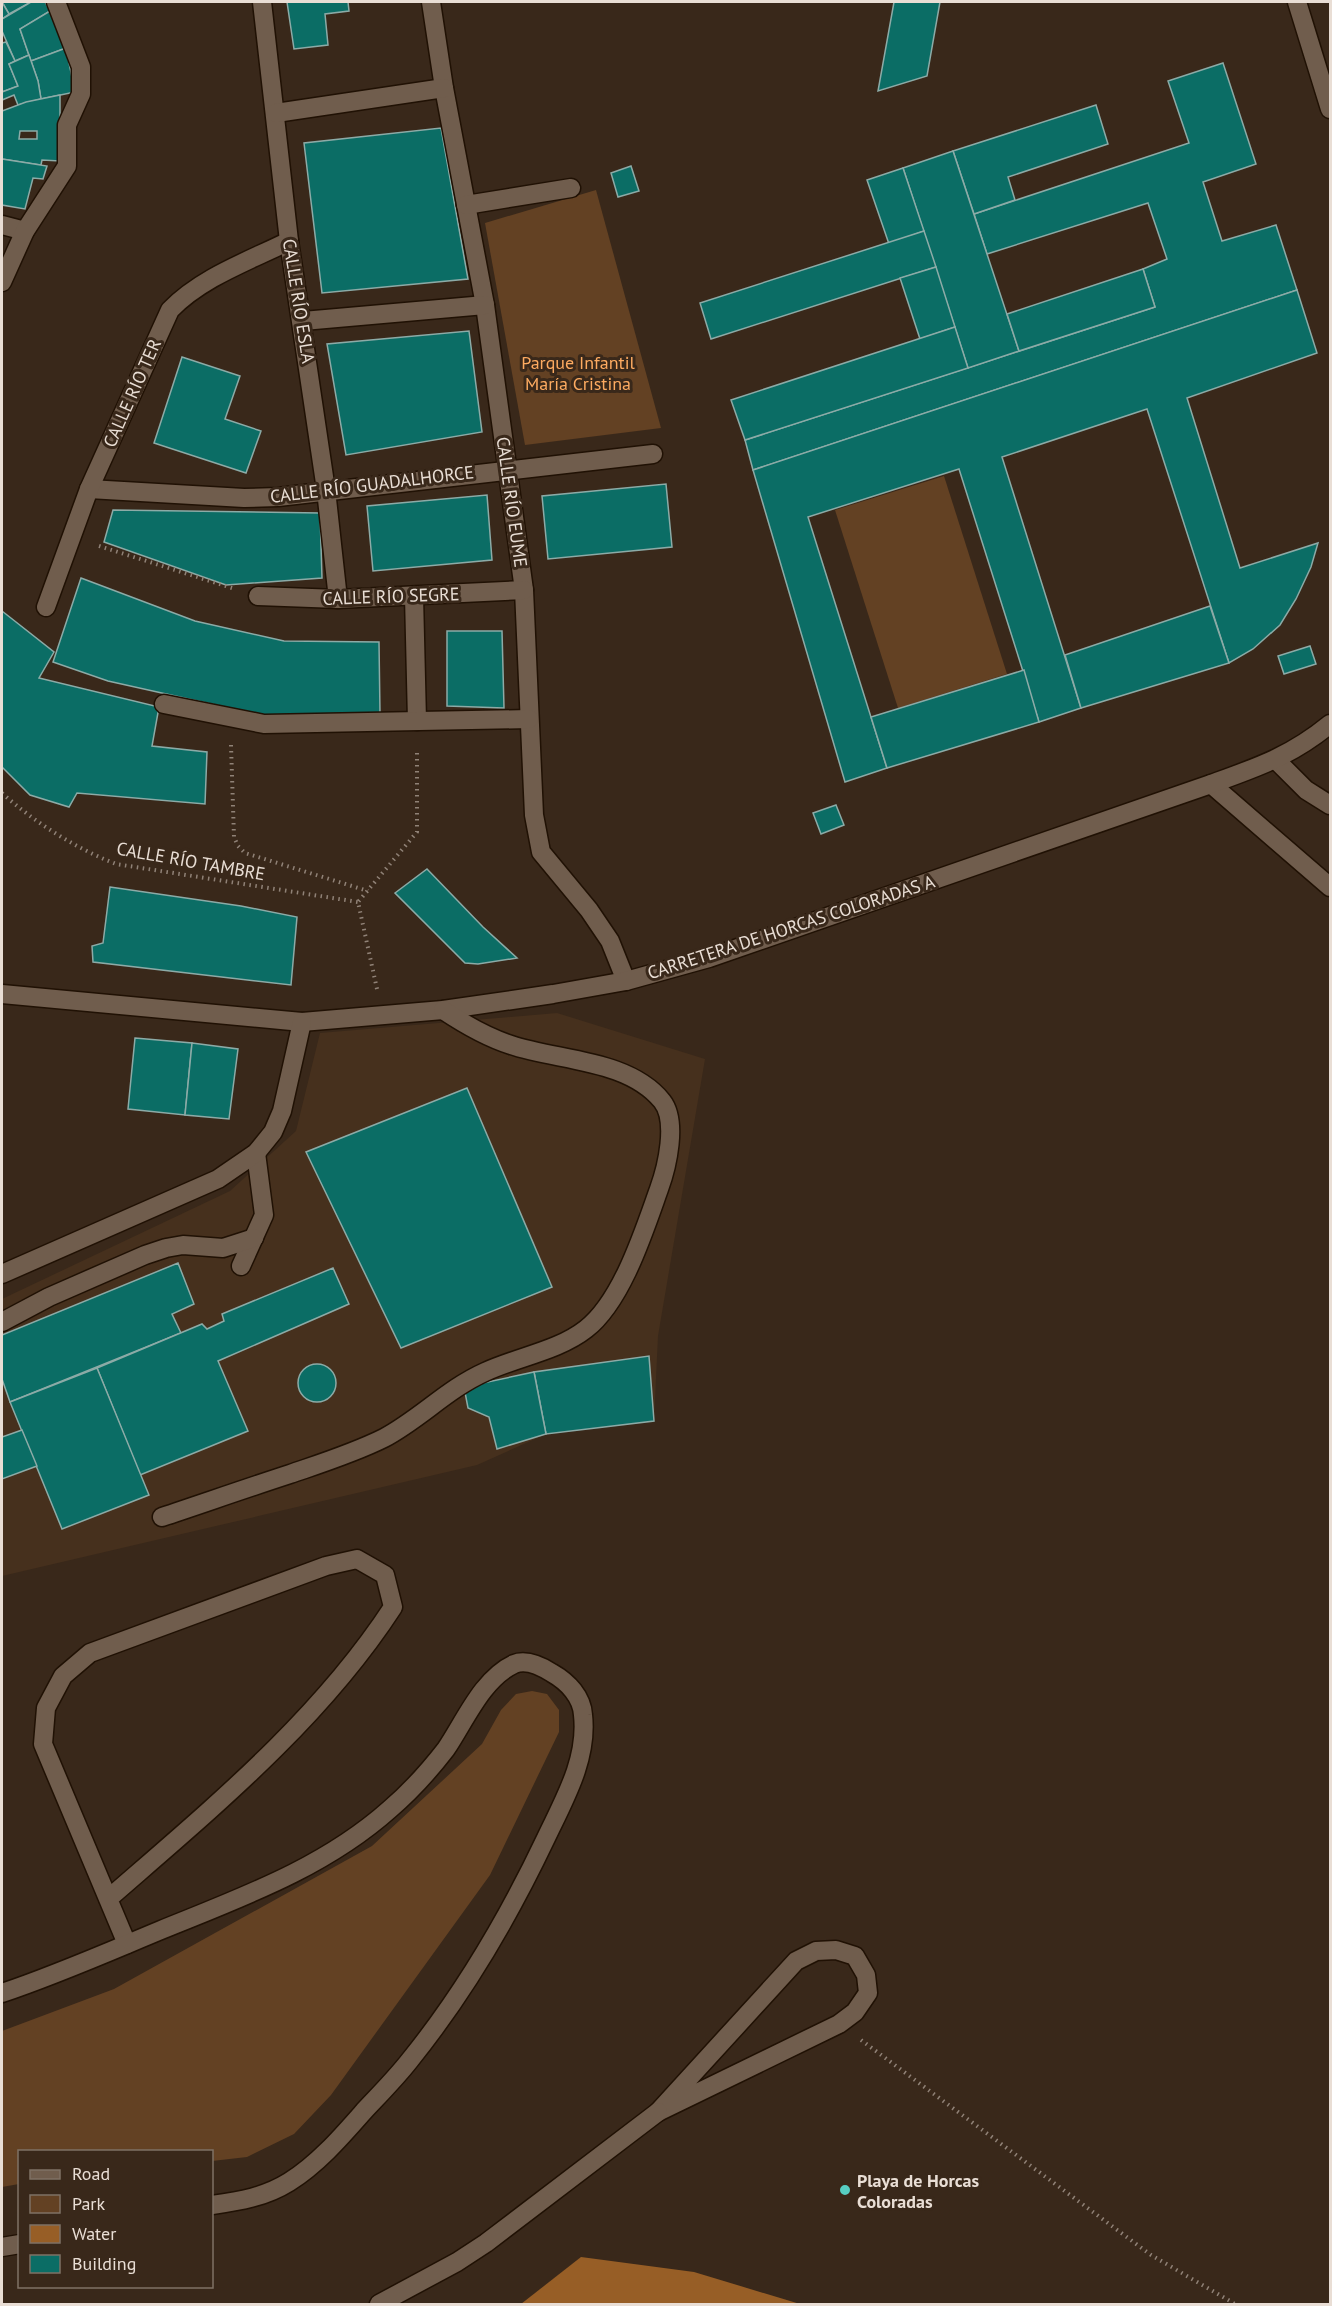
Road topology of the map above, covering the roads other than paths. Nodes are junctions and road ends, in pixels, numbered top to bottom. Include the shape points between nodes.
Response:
1 (56, 2) edge
2 (262, 2) edge
3 (431, 2) edge
4 (1297, 2) edge
5 (444, 88) junction
6 (1330, 109) edge
7 (276, 113) junction
8 (571, 188) dead end
9 (466, 205) junction
10 (2, 225) edge
11 (25, 231) junction
12 (290, 241) junction
13 (2, 282) edge
14 (485, 304) junction
15 (303, 321) junction
16 (653, 453) dead end
17 (507, 469) junction
18 (89, 489) junction
19 (326, 490) junction
20 (524, 590) junction
21 (258, 596) road end
22 (414, 596) junction
23 (338, 600) junction
24 (46, 607) dead end
25 (164, 704) dead end
26 (529, 719) junction
27 (417, 721) junction
28 (1330, 724) edge
29 (1276, 760) junction
30 (1211, 784) junction
31 (1330, 805) edge
32 (1330, 887) edge
33 (626, 981) junction
34 (2, 994) edge
35 (443, 1010) junction
36 (302, 1022) junction
37 (256, 1153) junction
38 (254, 1239) junction
39 (241, 1266) dead end
40 (2, 1274) edge
41 (2, 1322) edge
42 (162, 1517) dead end
43 (108, 1899) junction
44 (127, 1944) junction
45 (2, 1993) edge
46 (658, 2112) junction
47 (213, 2205) edge
48 (18, 2244) edge
49 (2, 2247) edge
50 (379, 2304) edge

1 - 11 street via 81,67 81,94 67,125 67,166
2 - 7 street, CALLE RÍO ESLA
3 - 5 street, CALLE RÍO EUME
4 - 6 street
5 - 7 street
5 - 9 street, CALLE RÍO EUME
7 - 12 street, CALLE RÍO ESLA
8 - 9 street
9 - 14 street, CALLE RÍO EUME
10 - 11 street
11 - 13 street
12 - 15 street, CALLE RÍO ESLA
12 - 18 street, CALLE RÍO TER via 201,285 170,309
14 - 15 street
14 - 17 street, CALLE RÍO EUME
15 - 19 street, CALLE RÍO ESLA
16 - 17 street, CALLE RÍO GUADALHORCE
17 - 19 street, CALLE RÍO GUADALHORCE
17 - 20 street, CALLE RÍO EUME
18 - 19 street, CALLE RÍO GUADALHORCE via 244,498
18 - 24 street, CALLE RÍO TER
19 - 23 street, CALLE RÍO ESLA
20 - 22 street, CALLE RÍO SEGRE
20 - 26 street, CALLE RÍO EUME
21 - 23 street, CALLE RÍO SEGRE
22 - 23 street, CALLE RÍO SEGRE
22 - 27 street
25 - 27 street via 264,724
26 - 27 street
26 - 33 street, CALLE RÍO EUME via 534,815 541,852 610,940
28 - 29 street, CARRETERA DE HORCAS COLORADAS A
29 - 30 street, CARRETERA DE HORCAS COLORADAS A
29 - 31 street via 1306,790
30 - 32 street
30 - 33 street, CARRETERA DE HORCAS COLORADAS A via 709,958
33 - 35 street, CARRETERA DE HORCAS COLORADAS A
34 - 36 street, CARRETERA DE HORCAS COLORADAS A
35 - 36 street, CARRETERA DE HORCAS COLORADAS A
35 - 42 street via 474,1030 511,1046 589,1062 626,1075 645,1085 665,1104 670,1139 665,1174 623,1280 604,1311 586,1329 484,1372 386,1436 354,1452
36 - 37 street via 282,1111 273,1132
37 - 38 street via 264,1215
37 - 40 street via 218,1179
38 - 39 street
38 - 41 street via 223,1248 183,1245 155,1251
43 - 43 street via 43,1744 46,1708 63,1676 90,1653 326,1566 357,1559 385,1575 393,1607 318,1702 241,1782
43 - 44 street
44 - 45 street
44 - 47 street via 278,1882 342,1847 414,1788 444,1752 478,1698 496,1676 517,1662 536,1664 554,1674 576,1695 583,1711 584,1731 575,1773 511,1907 456,1998 410,2061 318,2159 290,2182 255,2199
46 - 46 street via 796,1961 816,1951 836,1950 855,1956 866,1975 868,1993 855,2012 839,2024
46 - 50 street via 486,2243
48 - 49 street

